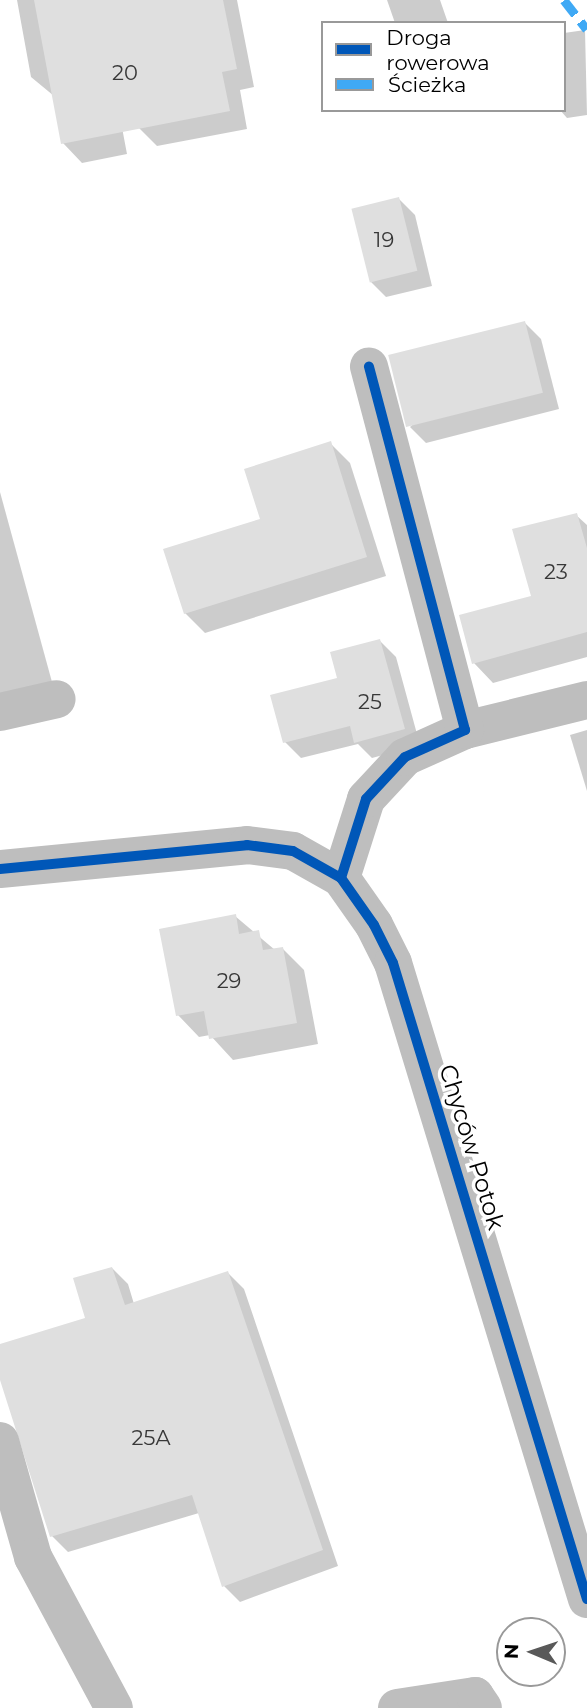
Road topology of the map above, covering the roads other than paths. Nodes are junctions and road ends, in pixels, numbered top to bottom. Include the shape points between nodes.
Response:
1 (369, 366) dead end
2 (57, 699) dead end
3 (587, 699) edge
4 (0, 712) edge
5 (465, 730) junction
6 (0, 869) edge
7 (341, 878) junction
8 (0, 1441) edge
9 (587, 1599) edge
10 (114, 1708) edge
11 (397, 1708) edge
12 (483, 1708) edge

1 - 5 street
2 - 4 street
3 - 5 street
5 - 7 street via 405,757 366,799
6 - 7 street, Chyców Potok via 247,845 293,851
7 - 9 street, Chyców Potok via 393,963
8 - 10 street via 33,1557
11 - 12 street via 475,1696

